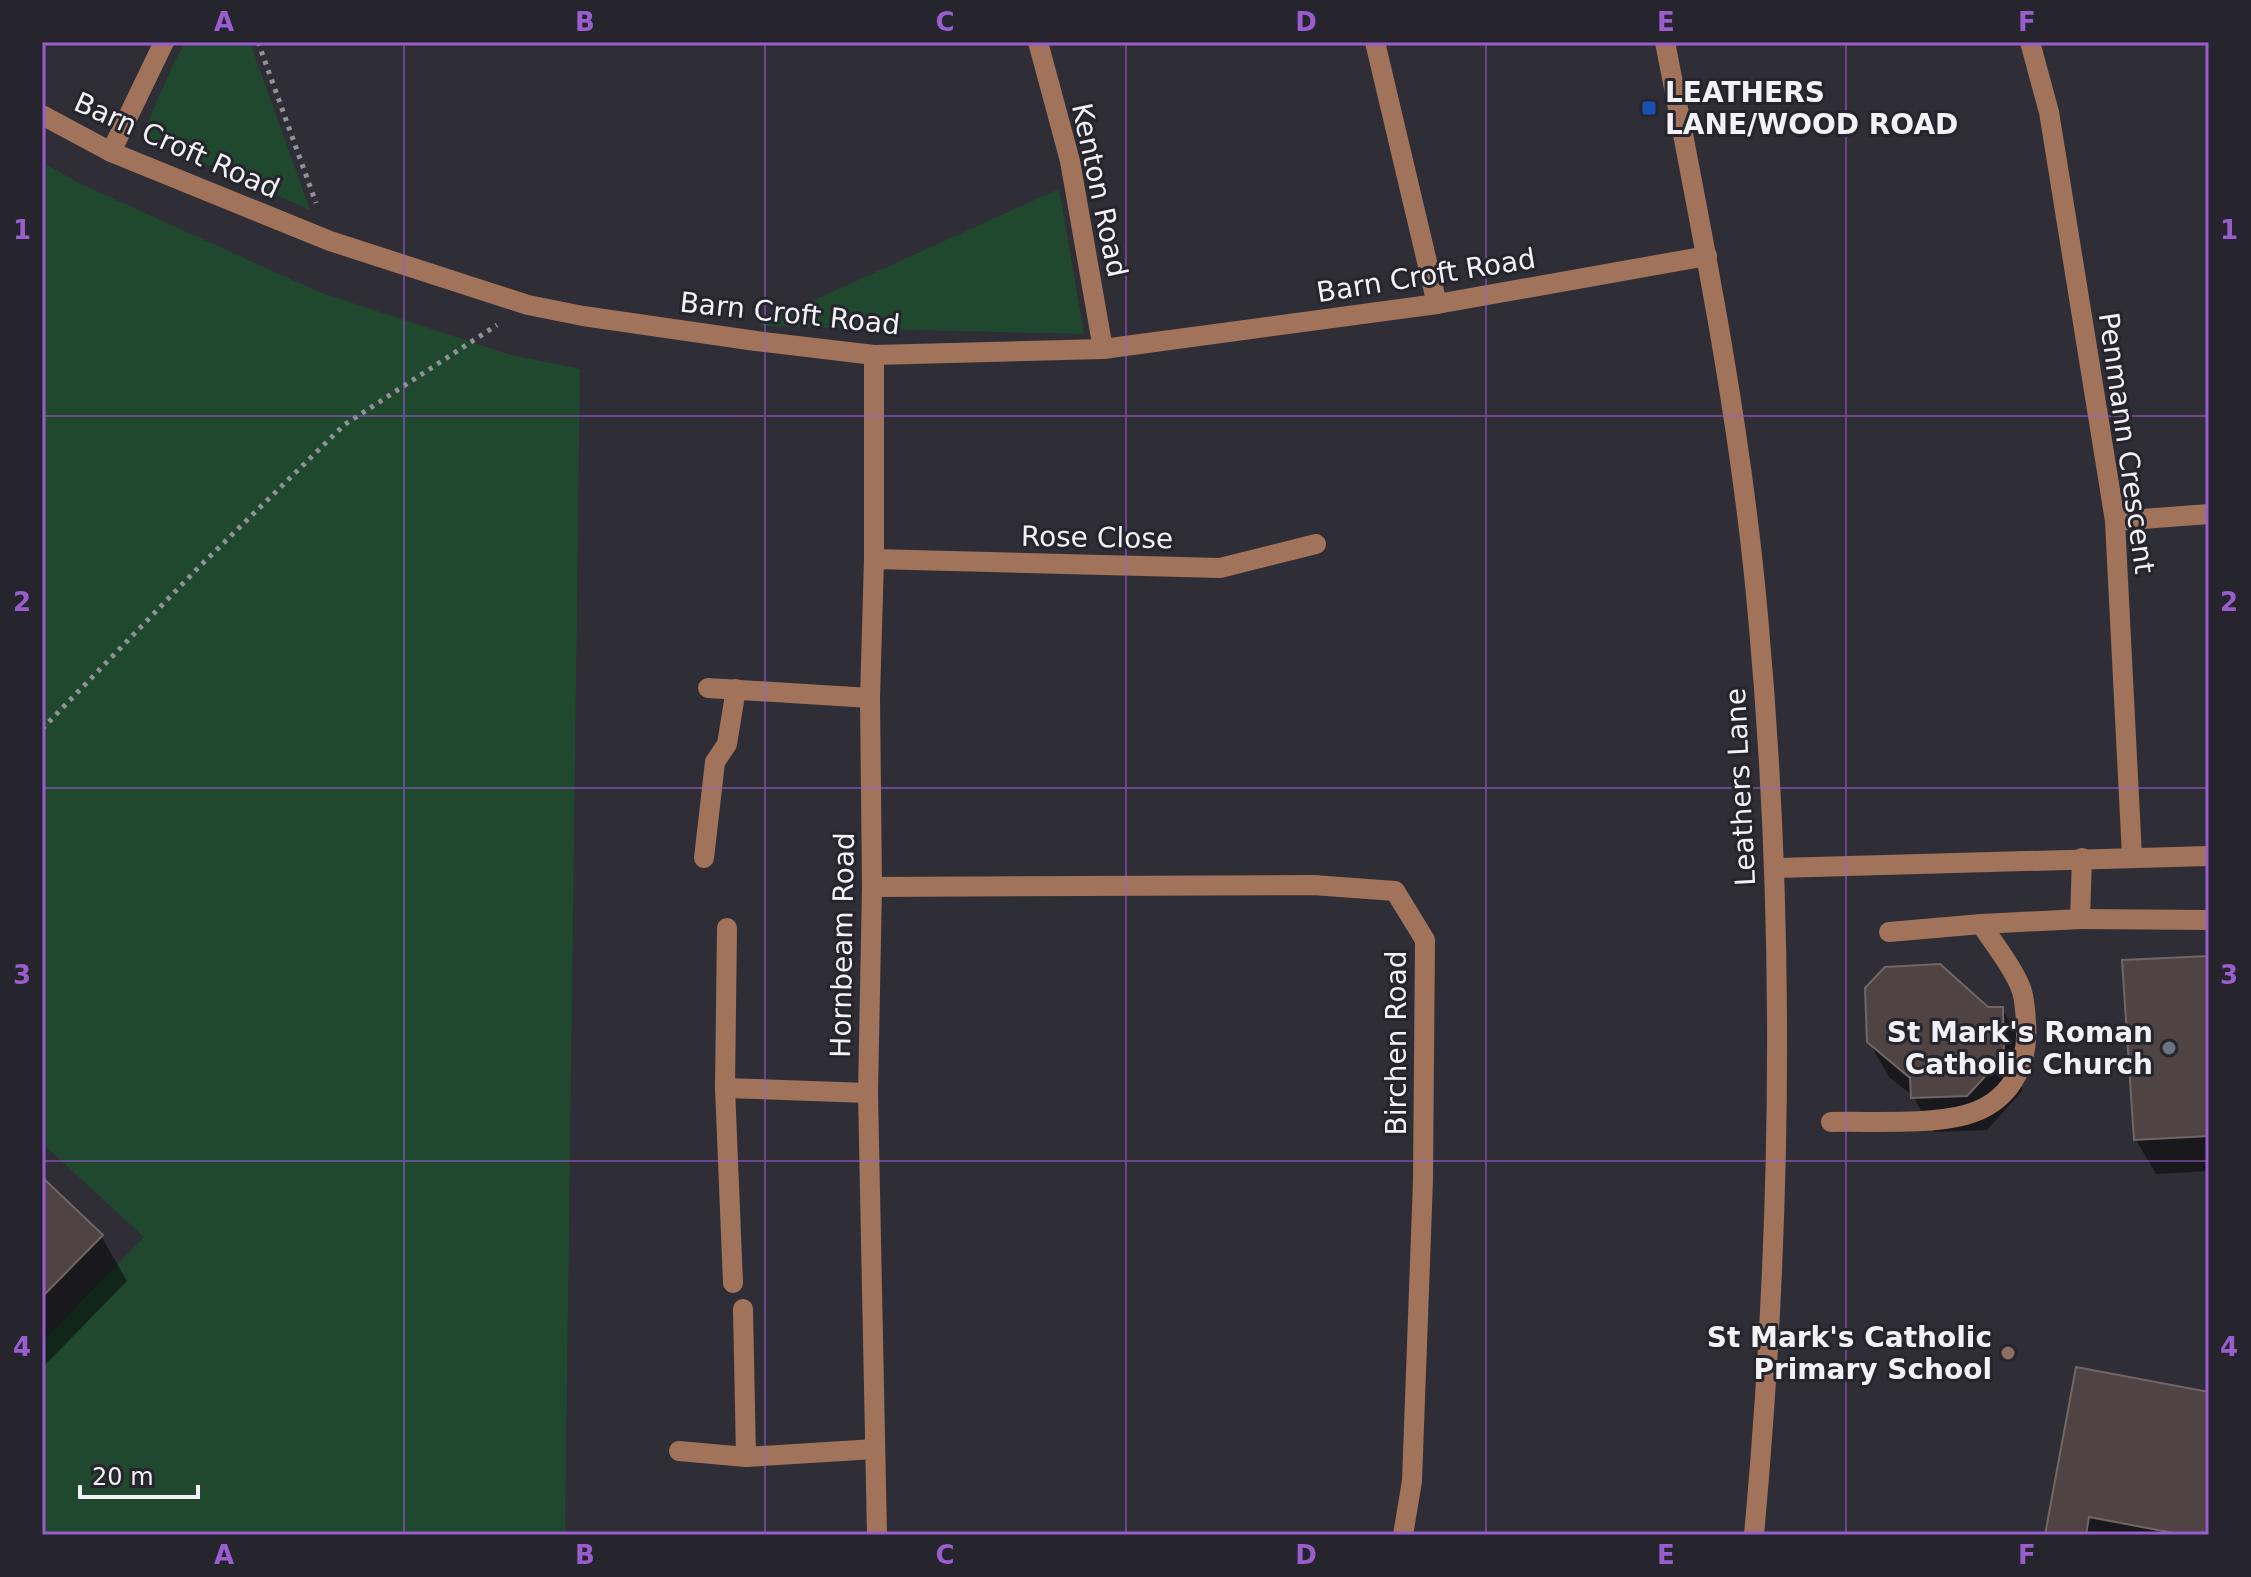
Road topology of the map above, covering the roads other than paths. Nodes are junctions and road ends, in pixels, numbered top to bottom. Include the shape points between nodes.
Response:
1 (164, 42) edge
2 (1038, 42) edge
3 (1375, 42) edge
4 (1665, 42) edge
5 (2030, 42) edge
6 (42, 115) edge
7 (111, 152) junction
8 (1707, 256) junction
9 (1437, 304) junction
10 (1103, 349) junction
11 (874, 355) junction
12 (2209, 514) edge
13 (2115, 521) junction
14 (1316, 544) dead end
15 (874, 559) junction
16 (708, 688) dead end
17 (736, 689) junction
18 (870, 698) junction
19 (2132, 856) junction
20 (2209, 856) edge
21 (704, 858) dead end
22 (2082, 858) junction
23 (1774, 868) junction
24 (872, 887) junction
25 (2080, 919) junction
26 (2209, 920) edge
27 (1981, 924) junction
28 (727, 928) dead end
29 (1889, 932) dead end
30 (725, 1088) junction
31 (868, 1093) junction
32 (1831, 1122) dead end
33 (733, 1283) dead end
34 (743, 1309) dead end
35 (875, 1449) junction
36 (679, 1451) dead end
37 (746, 1457) junction
38 (877, 1535) edge
39 (1403, 1535) edge
40 (1754, 1535) edge

1 - 7 street
2 - 10 street, Kenton Road via 1070,161
3 - 9 street
4 - 8 street, Leathers Lane
5 - 13 street, Penmann Crescent via 2049,112
6 - 7 street, Barn Croft Road
7 - 11 street, Barn Croft Road via 330,241 528,305
8 - 9 street, Barn Croft Road
8 - 23 street, Leathers Lane via 1758,613
9 - 10 street, Barn Croft Road
10 - 11 street, Barn Croft Road
11 - 15 street, Hornbeam Road
12 - 13 street
13 - 19 street, Penmann Crescent
14 - 15 street, Rose Close via 1220,568
15 - 18 street, Hornbeam Road
16 - 17 street
17 - 18 street
17 - 21 street via 727,744 715,762
18 - 24 street, Hornbeam Road
19 - 20 street
19 - 22 street
22 - 23 street
22 - 25 street
23 - 40 street, Leathers Lane via 1774,1267
24 - 31 street, Hornbeam Road
24 - 39 street, Birchen Road via 1313,885 1395,891 1425,940 1412,1481
25 - 26 street
25 - 27 street
27 - 29 street
27 - 32 street via 2022,989 2026,1048 2015,1080 1993,1102 1968,1115
28 - 30 street
30 - 31 street
30 - 33 street
31 - 35 street, Hornbeam Road
34 - 37 street
35 - 37 street
35 - 38 street, Hornbeam Road
36 - 37 street

